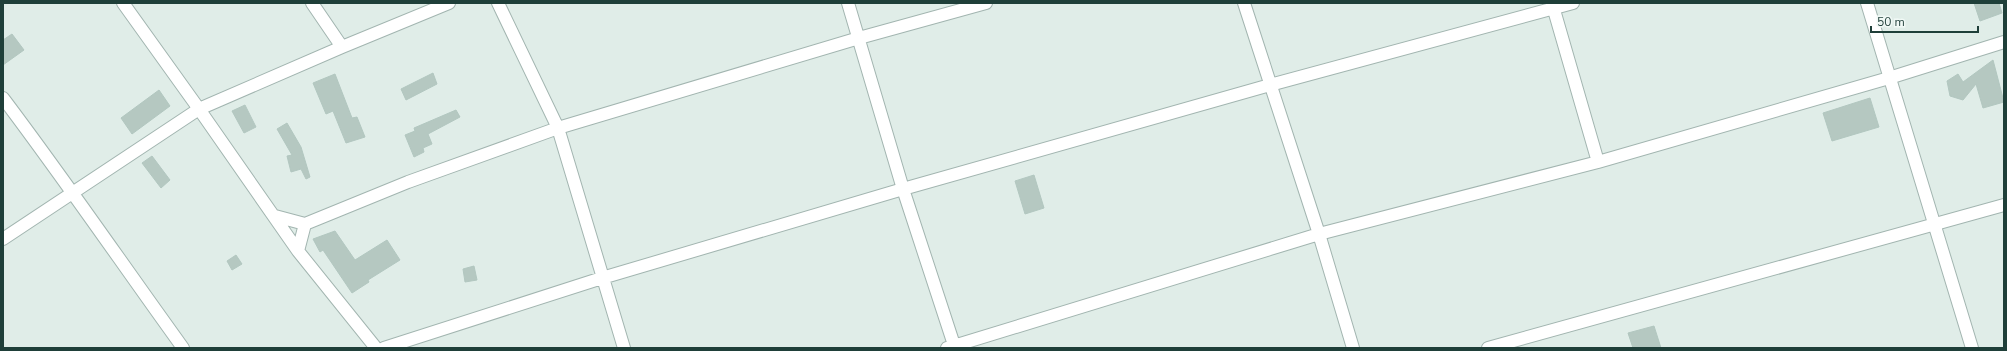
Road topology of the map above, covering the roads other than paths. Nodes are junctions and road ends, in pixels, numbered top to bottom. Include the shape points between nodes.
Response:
1 (123, 3) edge
2 (312, 3) edge
3 (449, 3) edge
4 (498, 3) edge
5 (848, 3) edge
6 (986, 3) edge
7 (1244, 3) edge
8 (1573, 3) edge
9 (1867, 3) edge
10 (1553, 6) edge
11 (859, 38) junction
12 (2004, 42) edge
13 (342, 46) junction
14 (1890, 78) junction
15 (1270, 85) junction
16 (3, 98) edge
17 (199, 109) junction
18 (558, 128) junction
19 (1598, 162) junction
20 (903, 189) junction
21 (74, 193) junction
22 (2004, 205) edge
23 (275, 216) junction
24 (305, 224) junction
25 (1936, 225) junction
26 (1319, 234) junction
27 (3, 239) edge
28 (298, 251) junction
29 (602, 278) junction
30 (952, 347) edge
31 (183, 348) edge
32 (376, 348) edge
33 (384, 348) edge
34 (624, 348) edge
35 (1353, 348) edge
36 (1488, 348) edge
37 (1972, 348) edge

1 - 17 street
2 - 13 street
3 - 13 street
4 - 18 street
5 - 11 street
6 - 11 street
7 - 15 street
8 - 10 street
9 - 14 street
10 - 15 street
10 - 19 street
11 - 18 street
11 - 20 street
12 - 14 street
13 - 17 street
14 - 19 street
14 - 25 street
15 - 20 street
15 - 26 street
16 - 21 street
17 - 21 street
17 - 23 street
18 - 24 street via 408,182
18 - 29 street
19 - 26 street
20 - 29 street
20 - 30 street
21 - 27 street
21 - 31 street
22 - 25 street
23 - 24 street
23 - 28 street
24 - 28 street
25 - 36 street
25 - 37 street
26 - 30 street
26 - 35 street
28 - 32 street
29 - 33 street
29 - 34 street

